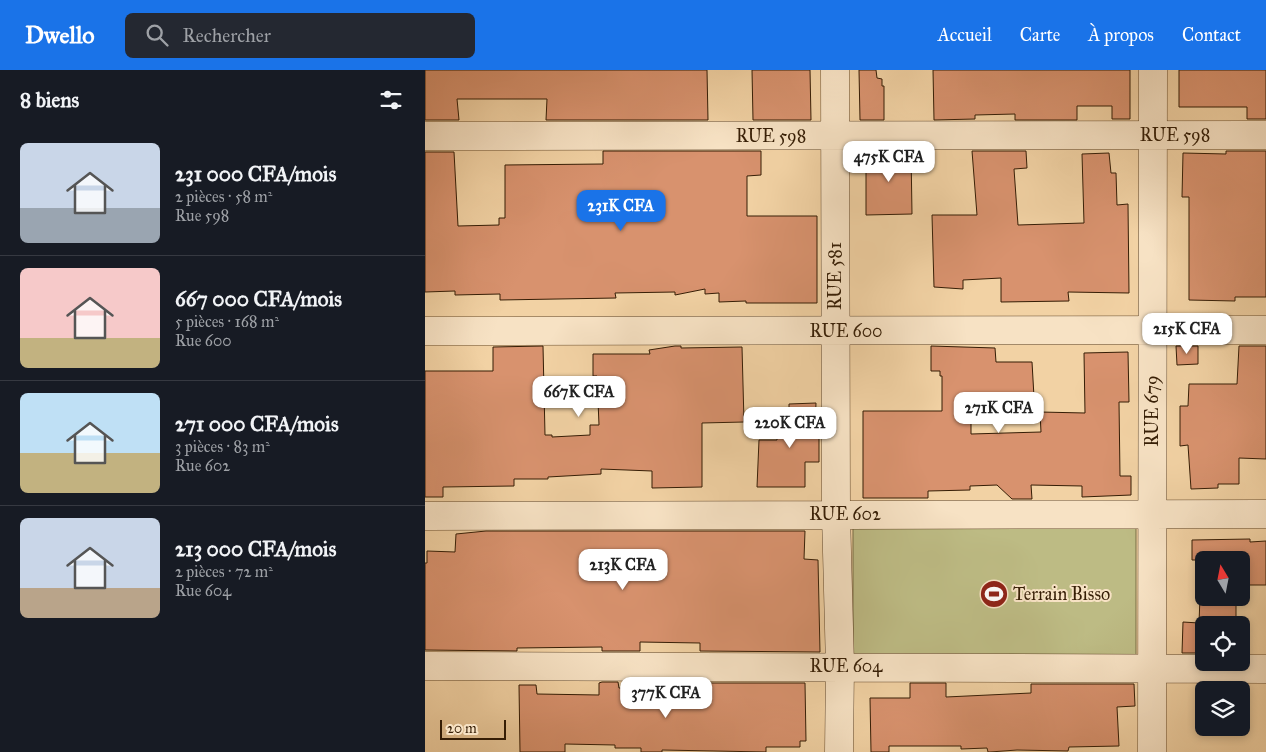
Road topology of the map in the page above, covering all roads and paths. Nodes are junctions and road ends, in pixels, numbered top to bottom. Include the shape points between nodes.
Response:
1 (835, 70) edge
2 (1153, 70) edge
3 (1266, 135) edge
4 (425, 136) edge
5 (835, 136) junction
6 (1153, 136) junction
7 (835, 330) junction
8 (1152, 330) junction
9 (1266, 330) edge
10 (425, 331) edge
11 (836, 514) junction
12 (1152, 514) junction
13 (1266, 514) edge
14 (425, 516) edge
15 (425, 666) edge
16 (840, 666) junction
17 (1152, 668) junction
18 (1266, 669) edge
19 (839, 752) edge
20 (1151, 752) edge

1 - 5 street, RUE 581
2 - 6 street, RUE 679
3 - 6 street, RUE 598
4 - 5 street, RUE 598
5 - 6 street, RUE 598
5 - 7 street, RUE 581
6 - 8 street, RUE 679
7 - 8 street, RUE 600
7 - 10 street, RUE 600
7 - 11 street, RUE 581
8 - 9 street, RUE 600
8 - 12 street, RUE 679
11 - 12 street, RUE 602
11 - 14 street, RUE 602
11 - 16 street, RUE 581
12 - 13 street, RUE 602
12 - 17 street, RUE 679
15 - 16 street, RUE 604
16 - 17 street, RUE 604
16 - 19 street, RUE 581
17 - 18 street, RUE 604
17 - 20 street, RUE 679

